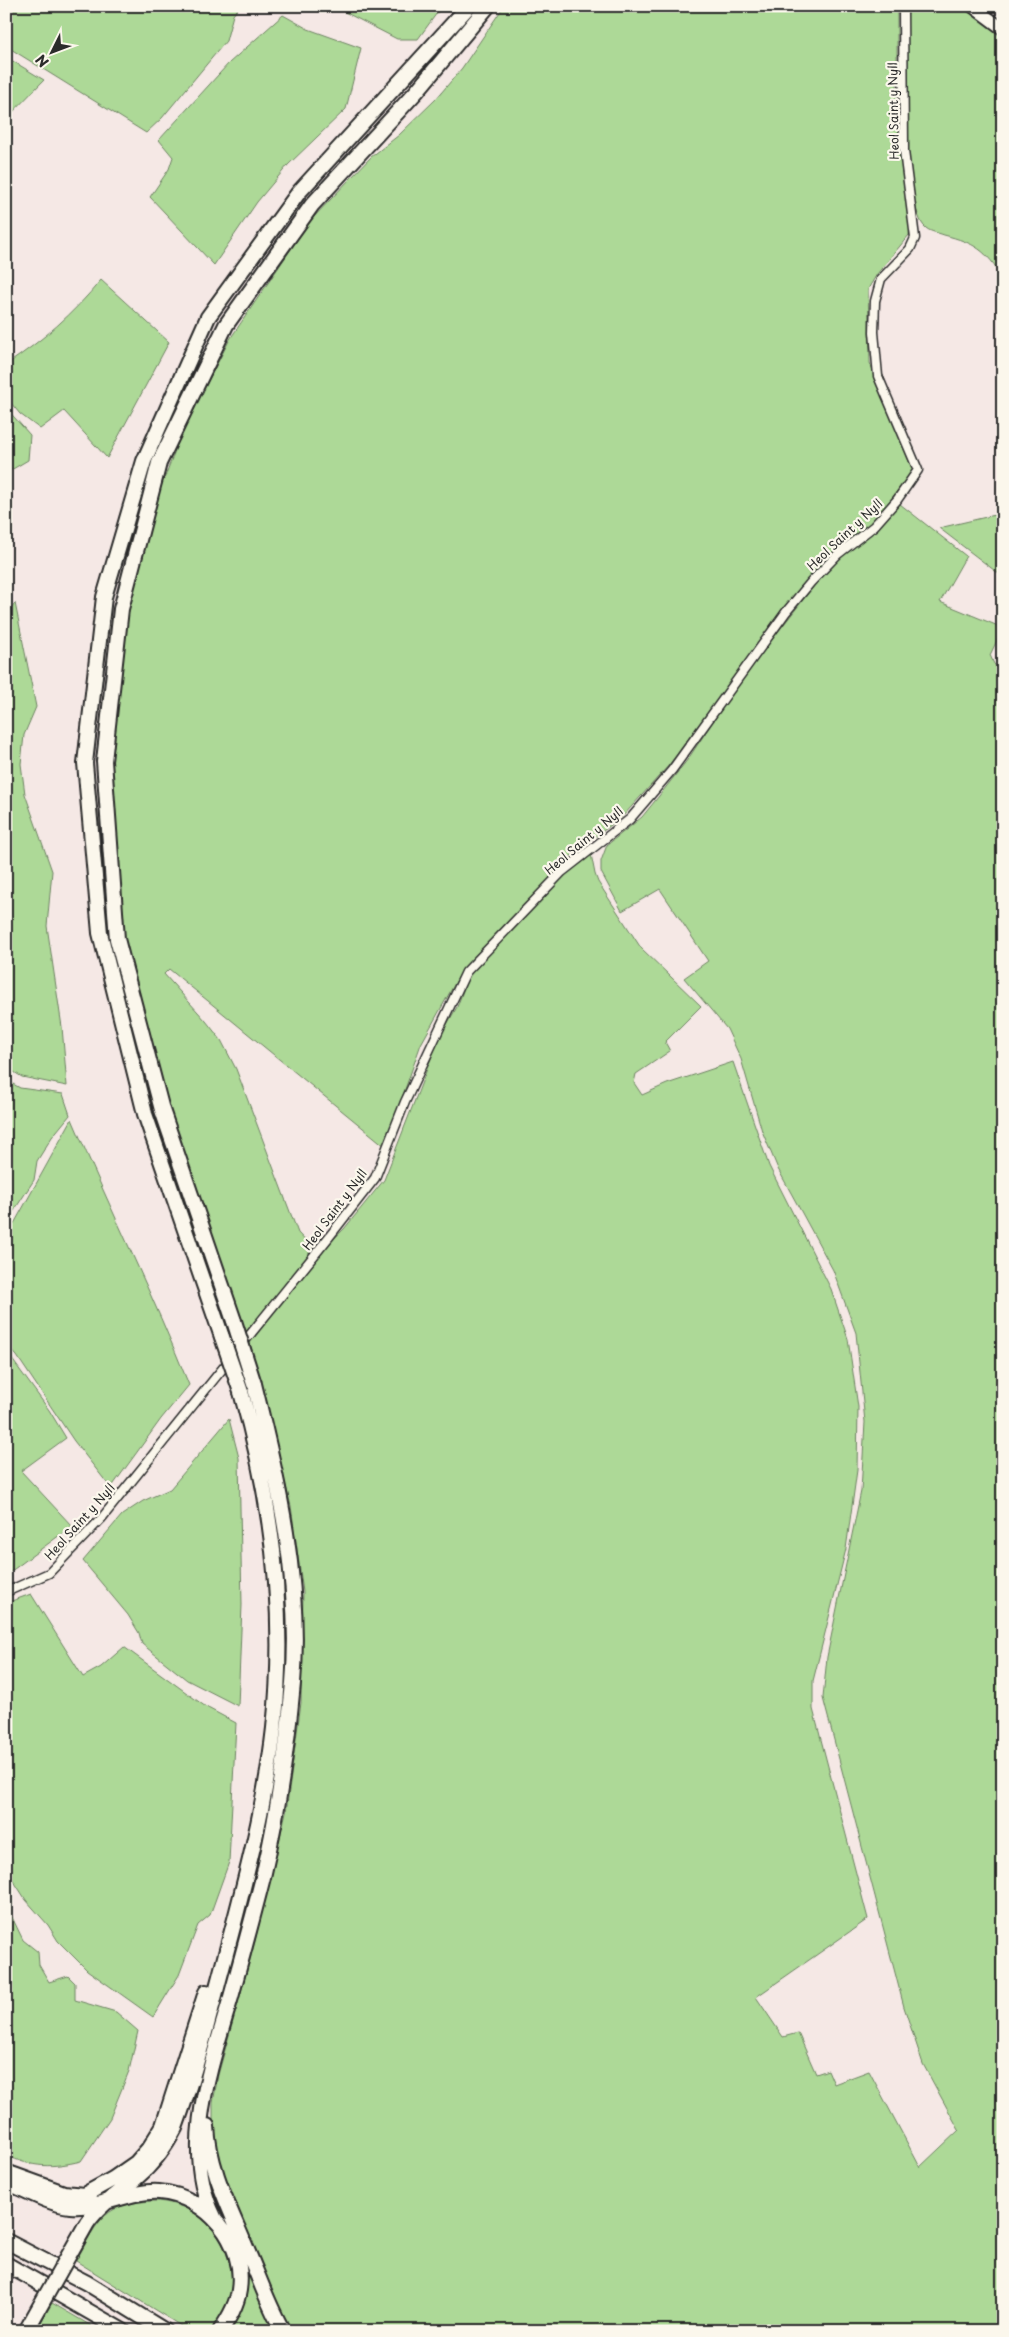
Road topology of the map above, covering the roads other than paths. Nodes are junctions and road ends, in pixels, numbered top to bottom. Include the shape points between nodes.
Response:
1 (469, 6) edge
2 (488, 6) edge
3 (903, 6) edge
4 (972, 6) edge
5 (1003, 29) edge
6 (6, 1592) edge
7 (244, 1886) junction
8 (204, 2103) junction
9 (6, 2172) edge
10 (6, 2182) edge
11 (108, 2201) junction
12 (214, 2217) junction
13 (6, 2241) edge
14 (231, 2241) junction
15 (6, 2264) edge
16 (270, 2307) junction
17 (26, 2331) edge
18 (124, 2331) edge
19 (164, 2331) edge
20 (220, 2331) edge
21 (283, 2331) edge

1 - 7 highway, bridge via 300,192 208,317 144,461 104,597 85,763 100,932 145,1114 255,1442 272,1547 278,1644 274,1728
2 - 8 highway, bridge via 416,92 312,206 226,325 159,463 121,609 104,761 117,939 162,1110 254,1384 284,1514 294,1615 294,1681 281,1794 272,1839 210,2068
3 - 6 street, Heol Saint y Nyll via 904,151 915,238 910,249 881,279 875,300 875,363 918,470 874,526 838,554 810,582 672,770 630,819 562,872 466,972 404,1102 375,1178 330,1238 101,1519 49,1573
4 - 5 street
7 - 9 highway via 219,1950 168,2112 150,2147 127,2170 84,2195 64,2193
7 - 11 highway via 175,2128 150,2165
8 - 12 highway via 200,2124 200,2175 203,2194
8 - 16 highway via 219,2184
10 - 11 highway via 69,2206
11 - 12 highway via 144,2193 170,2194 194,2203
11 - 17 highway, bridge via 87,2223
12 - 14 highway
13 - 19 highway via 87,2283
14 - 16 highway
14 - 20 highway via 240,2280 230,2316
15 - 18 highway
16 - 21 highway

